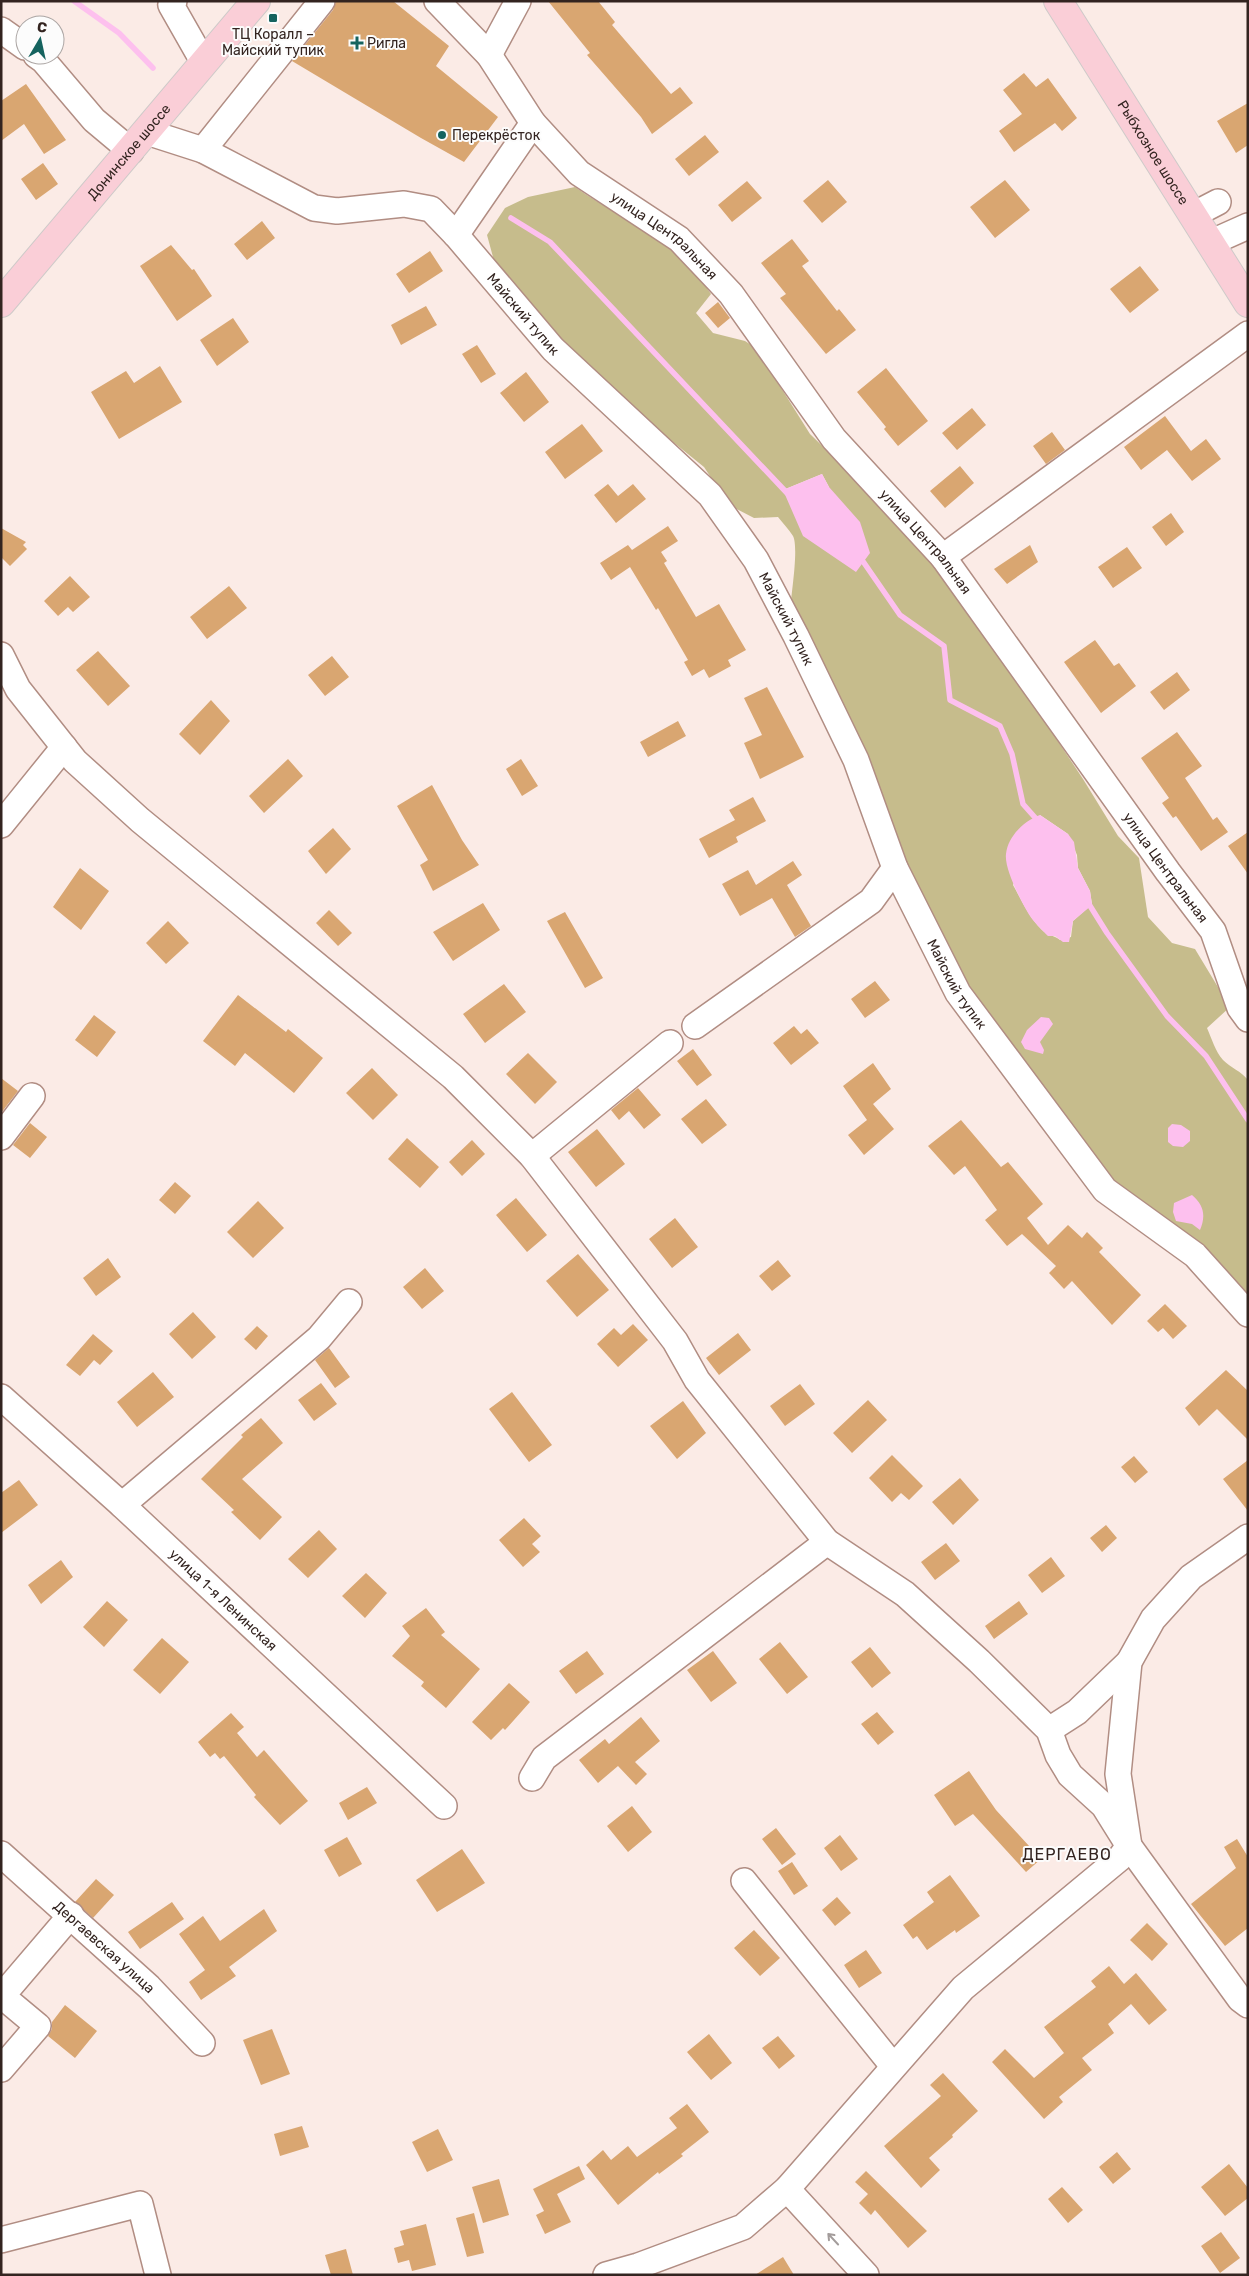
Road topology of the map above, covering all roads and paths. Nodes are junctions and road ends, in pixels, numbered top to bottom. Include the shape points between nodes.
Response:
1 (174, 1) edge
2 (256, 1) edge
3 (322, 1) edge
4 (437, 1) edge
5 (518, 1) edge
6 (1058, 1) edge
7 (1, 30) edge
8 (15, 40) edge
9 (489, 55) junction
10 (204, 63) junction
11 (47, 65) edge
12 (532, 123) junction
13 (138, 141) junction
14 (203, 150) junction
15 (1218, 202) dead end
16 (1192, 215) junction
17 (1248, 226) edge
18 (456, 235) junction
19 (1210, 243) junction
20 (1, 303) edge
21 (1248, 303) edge
22 (1248, 334) edge
23 (943, 557) junction
24 (1, 654) edge
25 (64, 748) junction
26 (1, 825) edge
27 (895, 868) junction
28 (1248, 1019) edge
29 (695, 1026) dead end
30 (670, 1043) dead end
31 (32, 1096) dead end
32 (1, 1137) edge
33 (532, 1156) junction
34 (349, 1302) dead end
35 (1248, 1314) edge
36 (1, 1397) edge
37 (122, 1505) junction
38 (1248, 1537) edge
39 (826, 1542) junction
40 (1129, 1662) junction
41 (1049, 1730) junction
42 (532, 1778) dead end
43 (444, 1806) dead end
44 (1129, 1846) junction
45 (1, 1854) edge
46 (744, 1881) dead end
47 (71, 1915) junction
48 (1248, 2006) edge
49 (202, 2043) dead end
50 (893, 2066) junction
51 (1, 2069) edge
52 (787, 2189) junction
53 (1, 2240) edge
54 (158, 2275) edge
55 (606, 2275) edge
56 (866, 2275) edge

1 - 10 street via 171,5
2 - 10 main road, Донинское шоссе
3 - 14 street
4 - 9 street, улица Центральная
5 - 9 street
6 - 16 main road, Рыбхозное шоссе
7 - 8 street
9 - 12 street, улица Центральная
10 - 13 main road, Донинское шоссе
11 - 13 street via 94,120
12 - 18 street
12 - 23 street, улица Центральная via 580,173 686,246 731,294 834,439
13 - 14 street, Майский тупик
13 - 20 main road, Донинское шоссе
14 - 18 street, Майский тупик via 314,208 337,211 404,204 431,209
15 - 16 street
16 - 19 main road, Рыбхозное шоссе
17 - 19 street
18 - 27 street, Майский тупик via 553,349 710,496 756,560 856,760
19 - 21 main road, Рыбхозное шоссе
22 - 23 street
23 - 28 street, улица Центральная via 1213,931 1240,1008
24 - 25 street via 18,689
25 - 26 street
25 - 33 street via 140,820 453,1077
27 - 29 street via 871,901
27 - 35 street, Майский тупик via 958,993 1106,1190 1195,1254
30 - 33 street
31 - 32 street
33 - 39 street via 675,1341 697,1380
34 - 37 street via 319,1338
36 - 37 street, улица 1-я Ленинская
37 - 43 street, улица 1-я Ленинская
38 - 40 street via 1191,1577 1153,1619
39 - 41 street via 905,1594
39 - 42 street via 544,1758
40 - 41 street via 1077,1712
40 - 44 street via 1118,1774
41 - 44 street via 1070,1775 1104,1806
44 - 48 street
44 - 50 street via 1099,1877 963,1988
45 - 47 street, Дергаевская улица
46 - 50 street
47 - 49 street, Дергаевская улица via 149,1987
47 - 51 street via 2,1996 38,2026
50 - 52 street
52 - 55 street via 743,2227
56 -> 52 street
53 - 54 street via 140,2204

